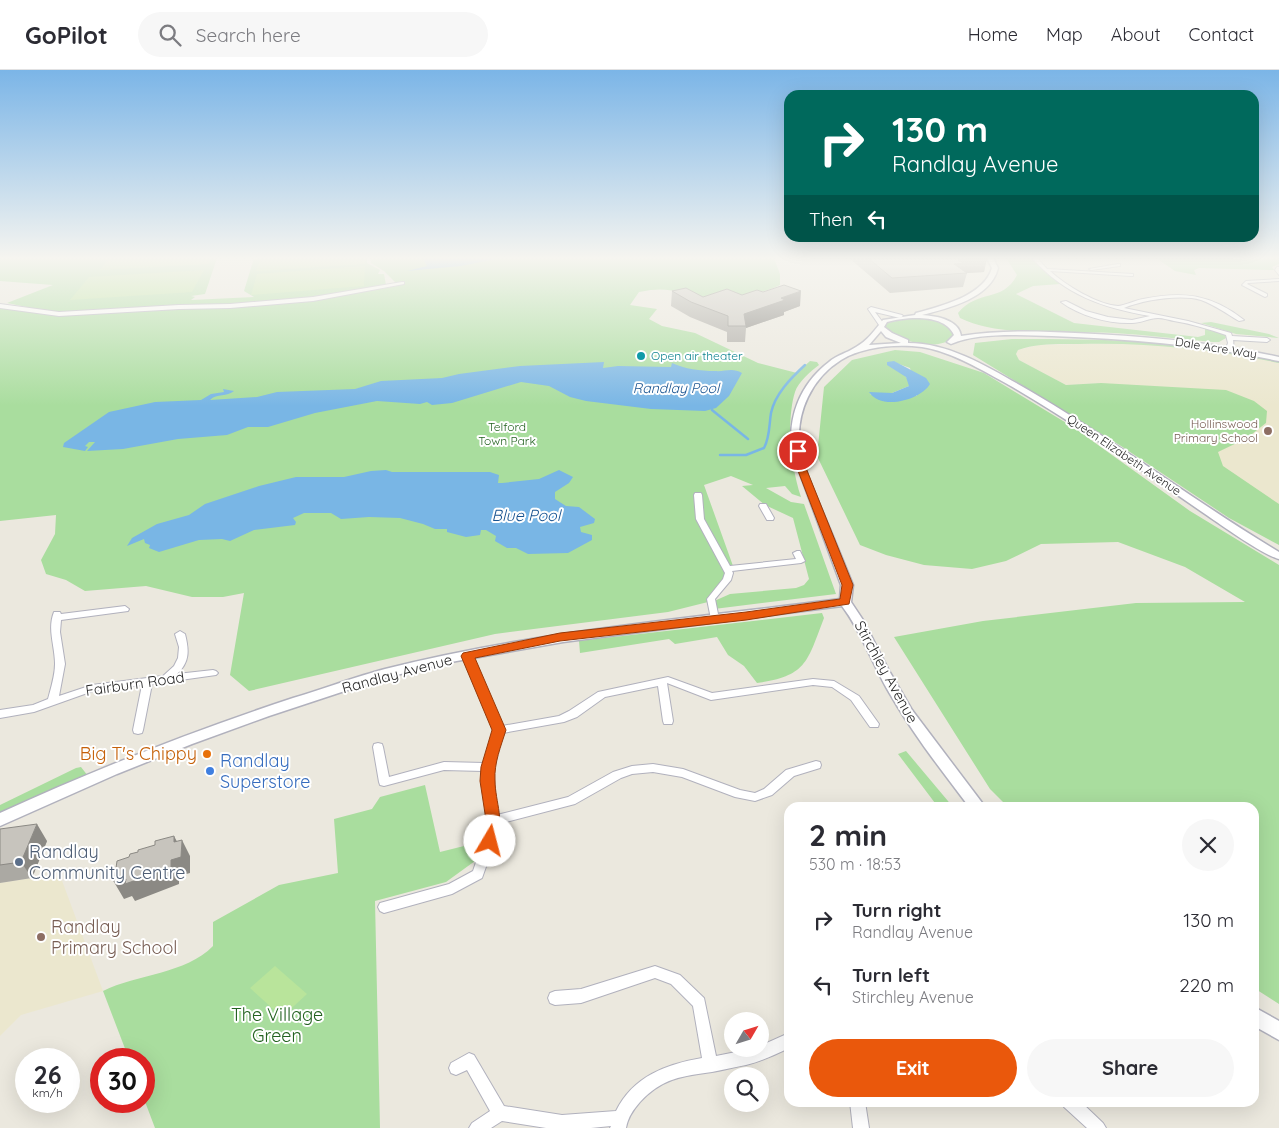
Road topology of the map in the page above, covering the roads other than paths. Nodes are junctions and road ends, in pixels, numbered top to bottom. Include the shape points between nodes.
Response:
1 (10, 307) edge
2 (158, 307) edge
3 (940, 307) edge
4 (948, 307) edge
5 (1073, 307) edge
6 (1123, 307) edge
7 (1218, 307) edge
8 (900, 316) junction
9 (914, 316) junction
10 (1156, 316) junction
11 (1148, 319) junction
12 (1241, 320) dead end
13 (1168, 324) dead end
14 (881, 325) junction
15 (951, 325) junction
16 (1002, 334) junction
17 (1230, 338) junction
18 (954, 340) junction
19 (1267, 340) dead end
20 (921, 345) junction
21 (1229, 348) junction
22 (861, 349) junction
23 (966, 358) junction
24 (1279, 359) edge
25 (698, 495) dead end
26 (764, 506) dead end
27 (770, 518) dead end
28 (1279, 556) edge
29 (801, 560) dead end
30 (729, 569) junction
31 (845, 602) junction
32 (126, 609) dead end
33 (715, 619) junction
34 (180, 634) dead end
35 (467, 656) junction
36 (213, 673) dead end
37 (162, 680) junction
38 (148, 681) junction
39 (662, 681) junction
40 (53, 700) junction
41 (0, 714) edge
42 (668, 721) dead end
43 (874, 724) dead end
44 (138, 730) dead end
45 (499, 730) junction
46 (378, 748) dead end
47 (816, 765) dead end
48 (488, 767) junction
49 (974, 802) edge
50 (0, 820) edge
51 (494, 820) junction
52 (384, 907) dead end
53 (555, 998) dead end
54 (1259, 1019) edge
55 (1279, 1031) edge
56 (784, 1042) edge
57 (711, 1065) junction
58 (456, 1068) dead end
59 (858, 1107) edge
60 (1075, 1107) edge
61 (500, 1113) junction
62 (619, 1123) edge
63 (478, 1128) edge
64 (861, 1128) edge
65 (1098, 1128) edge

1 - 2 street via 59,314
3 - 9 street
4 - 15 street via 944,314
5 - 11 street via 1100,318
6 - 10 street
7 - 12 street
8 - 9 street
8 - 14 street
8 - 14 street via 871,309
9 - 15 street, Dale Acre Way
10 - 11 street
10 - 17 street via 1218,330 1229,334
11 - 13 street
14 - 20 street, Queen Elizabeth Avenue via 892,337
14 - 22 street via 872,340
15 - 16 street, Dale Acre Way
15 - 18 street via 958,331
16 - 18 street, Dale Acre Way
16 - 21 street, Dale Acre Way via 1090,335
17 - 19 street
17 - 21 street
18 - 20 street, Dale Acre Way
18 - 23 street, Queen Elizabeth Avenue via 954,348
20 - 22 street, Dale Acre Way
20 - 23 street, Queen Elizabeth Avenue
21 - 24 street, Dale Acre Way
22 - 31 street via 840,357 823,370 807,390 799,407 795,439 800,463 847,585
23 - 28 street, Queen Elizabeth Avenue via 1091,432 1212,516
25 - 30 street via 700,519
26 - 27 street
29 - 30 street
30 - 33 street via 727,580 711,599
31 - 33 street, Randlay Avenue
31 - 49 street, Stirchley Avenue via 854,612 886,679 920,734
32 - 40 street via 57,616 55,632 60,664
33 - 35 street, Randlay Avenue via 560,637
34 - 37 street via 185,651 183,662 177,671
35 - 45 street
35 - 50 street, Randlay Avenue via 394,671 242,720 126,763
36 - 37 street, Fairburn Road
37 - 38 street, Fairburn Road
38 - 40 street, Fairburn Road via 92,688
38 - 44 street
39 - 42 street
39 - 43 street via 674,681 711,697 813,682 829,683 855,698
39 - 45 street via 602,694 567,717
40 - 41 street, Fairburn Road via 34,708
45 - 48 street
46 - 48 street via 384,782 444,766
47 - 51 street via 790,773 768,792 755,798 683,773 653,768 632,770 571,801
48 - 51 street via 487,781
51 - 52 street via 478,874 452,889
53 - 57 street via 581,996 655,972 675,979 699,1003
54 - 55 street
56 - 57 street via 743,1059
57 - 62 street via 669,1073 638,1093
58 - 61 street via 469,1060
59 - 64 street
60 - 65 street
61 - 62 street via 562,1123
61 - 63 street

